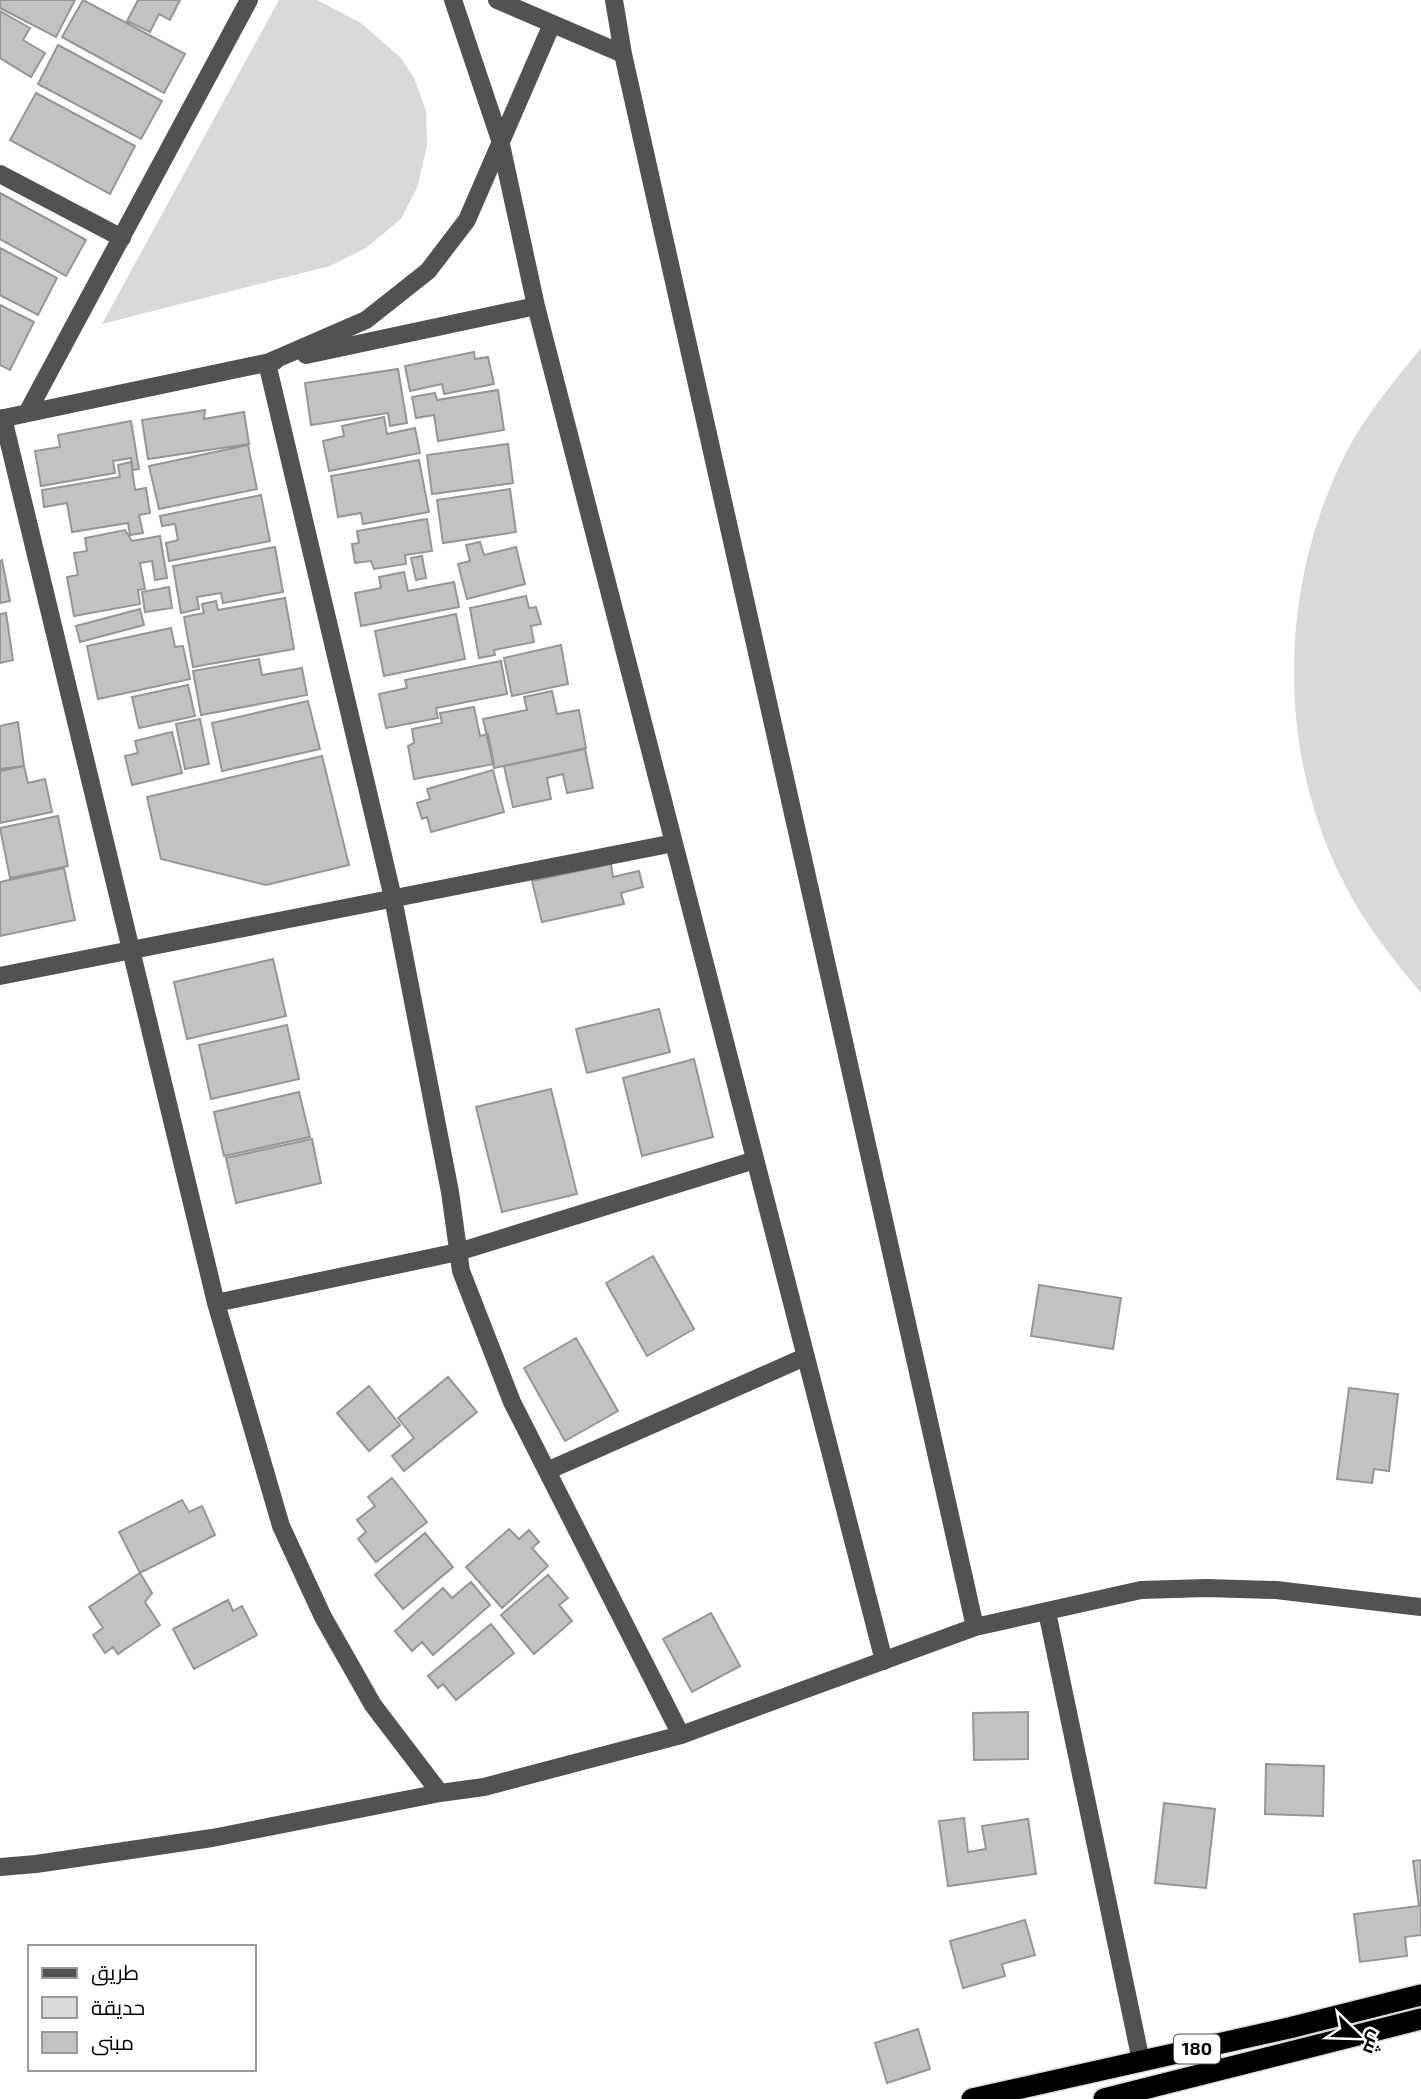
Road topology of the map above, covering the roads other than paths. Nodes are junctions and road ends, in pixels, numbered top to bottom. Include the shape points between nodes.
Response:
1 (249, 0) edge
2 (453, 0) edge
3 (497, 0) edge
4 (614, 0) edge
5 (552, 24) junction
6 (623, 54) junction
7 (500, 140) junction
8 (0, 174) edge
9 (122, 238) junction
10 (536, 306) junction
11 (267, 363) junction
12 (27, 413) junction
13 (2, 419) edge
14 (674, 843) junction
15 (393, 898) junction
16 (130, 950) junction
17 (0, 976) edge
18 (755, 1160) junction
19 (458, 1252) junction
20 (216, 1303) junction
21 (805, 1356) junction
22 (547, 1471) junction
23 (1421, 1608) edge
24 (1047, 1612) junction
25 (975, 1627) junction
26 (884, 1661) junction
27 (681, 1735) junction
28 (440, 1793) junction
29 (0, 1867) edge
30 (1421, 1995) edge
31 (1421, 2019) edge
32 (1184, 2052) junction
33 (1141, 2061) junction
34 (1188, 2078) junction
35 (972, 2099) edge
36 (1104, 2099) edge

1 - 9 street
2 - 7 street
3 - 5 street
4 - 6 street
5 - 6 street
5 - 7 street
6 - 25 street
7 - 10 street
7 - 11 street via 467,220 428,271 366,320
8 - 9 street
9 - 12 street
10 - 11 street
10 - 14 street
11 - 12 street
11 - 15 street
12 - 13 street
13 - 16 street
14 - 15 street
14 - 18 street
15 - 16 street
15 - 19 street
16 - 17 street
16 - 20 street
18 - 19 street
18 - 21 street
19 - 20 street
19 - 22 street via 461,1271 512,1402
20 - 28 street via 281,1526 323,1617 373,1705
21 - 22 street
21 - 26 street
22 - 27 street
23 - 24 street via 1276,1590 1206,1588 1141,1590
24 - 25 street
24 - 33 street
25 - 26 street
26 - 27 street
27 - 28 street via 484,1787
28 - 29 street via 212,1838
30 - 32 highway, 180
31 - 34 highway, 180
32 - 33 highway, 180
32 - 34 highway
33 - 35 highway, 180
34 - 36 highway, 180

